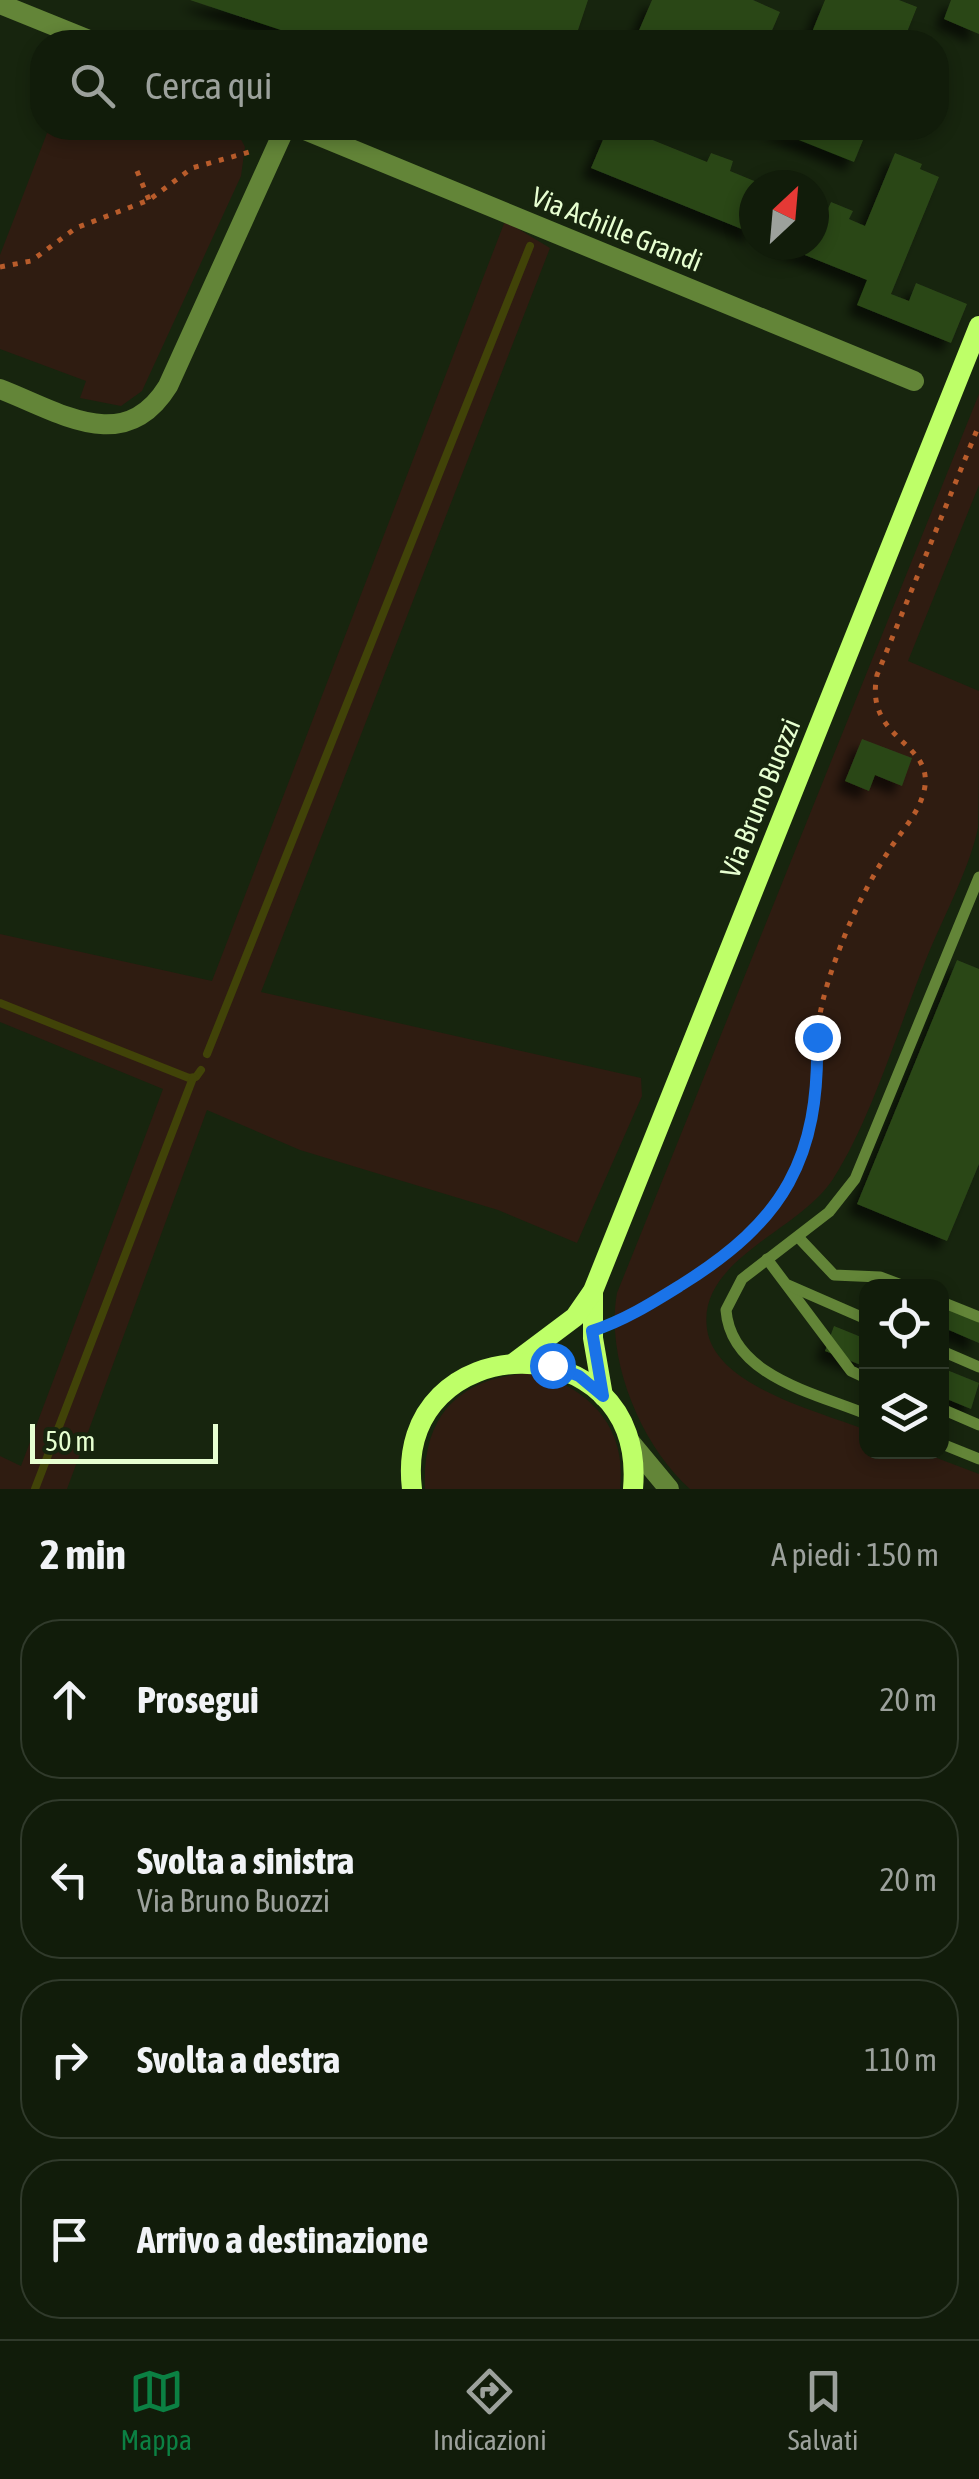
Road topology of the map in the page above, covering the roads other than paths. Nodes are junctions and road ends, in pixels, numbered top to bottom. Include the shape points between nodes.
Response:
1 (0, 4) edge
2 (64, 30) edge
3 (279, 140) edge
4 (329, 140) edge
5 (979, 326) edge
6 (914, 381) dead end
7 (0, 390) edge
8 (979, 877) edge
9 (798, 1238) junction
10 (768, 1259) junction
11 (885, 1279) edge
12 (786, 1284) junction
13 (592, 1291) junction
14 (949, 1305) edge
15 (859, 1316) edge
16 (979, 1317) edge
17 (949, 1354) edge
18 (514, 1362) junction
19 (979, 1367) edge
20 (859, 1375) edge
21 (603, 1396) junction
22 (859, 1411) edge
23 (949, 1412) edge
24 (979, 1424) edge
25 (630, 1442) junction
26 (949, 1447) edge
27 (979, 1459) edge
28 (412, 1489) edge
29 (633, 1489) edge
30 (669, 1489) edge

1 - 2 street
3 - 7 street via 168,386 146,413 112,427 94,425
4 - 6 street, Via Achille Grandi
5 - 13 main road, Via Bruno Buozzi
8 - 9 lane via 854,1180
9 - 10 lane
9 - 11 lane via 834,1275
10 - 12 lane
10 - 22 lane via 732,1294 728,1328 736,1346 768,1373
12 - 15 lane
12 - 20 lane
13 - 18 main road, Via Bruno Buozzi via 574,1318
13 - 21 main road, Via Bruno Buozzi
14 - 16 lane
17 - 19 lane
18 - 21 main road via 567,1370
18 - 28 main road via 470,1374 434,1404 416,1439
21 - 25 main road
23 - 24 lane
25 - 29 main road
25 - 30 street
26 - 27 lane

